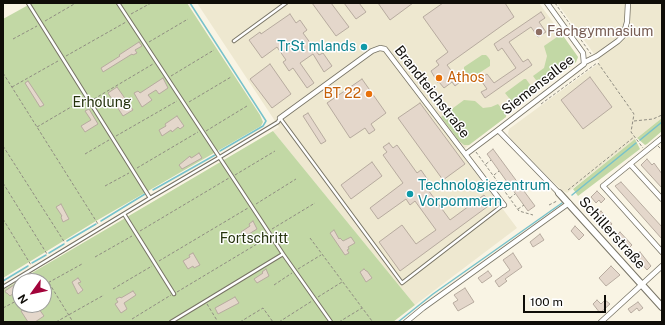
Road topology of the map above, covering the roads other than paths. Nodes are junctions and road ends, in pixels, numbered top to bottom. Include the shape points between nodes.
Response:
1 (28, 3) edge
2 (118, 3) edge
3 (286, 3) edge
4 (547, 3) edge
5 (628, 3) edge
6 (234, 41) dead end
7 (585, 62) junction
8 (280, 118) junction
9 (498, 130) junction
10 (662, 138) edge
11 (466, 154) junction
12 (220, 157) junction
13 (630, 164) junction
14 (559, 196) joint
15 (150, 198) junction
16 (662, 199) edge
17 (569, 203) junction
18 (504, 205) joint
19 (124, 214) junction
20 (662, 252) edge
21 (283, 254) junction
22 (662, 266) edge
23 (643, 285) junction
24 (3, 287) edge
25 (174, 294) road end
26 (662, 306) edge
27 (171, 322) edge
28 (331, 322) edge
29 (406, 322) edge
30 (601, 322) edge

1 - 15 lane
2 - 12 lane
3 - 6 lane
4 - 7 street, Siemensallee via 583,53
5 - 7 street via 623,36
7 - 9 street, Siemensallee
8 - 11 street, Brandteichstraße via 372,51 380,48 385,49
8 - 12 lane via 278,122
8 - 18 lane via 402,283
9 - 11 street, Brandteichstraße
9 - 14 street, Siemensallee
10 - 13 street
11 - 18 street, Brandteichstraße
12 - 15 lane
12 - 21 lane
13 - 16 street
13 - 20 street via 603,186
14 - 17 street, Schillerstraße
15 - 19 lane
17 - 23 street, Schillerstraße
17 - 29 street
19 - 24 lane
19 - 25 lane
21 - 27 lane
21 - 28 lane
22 - 23 street
23 - 26 street, Schillerstraße
23 - 30 street

